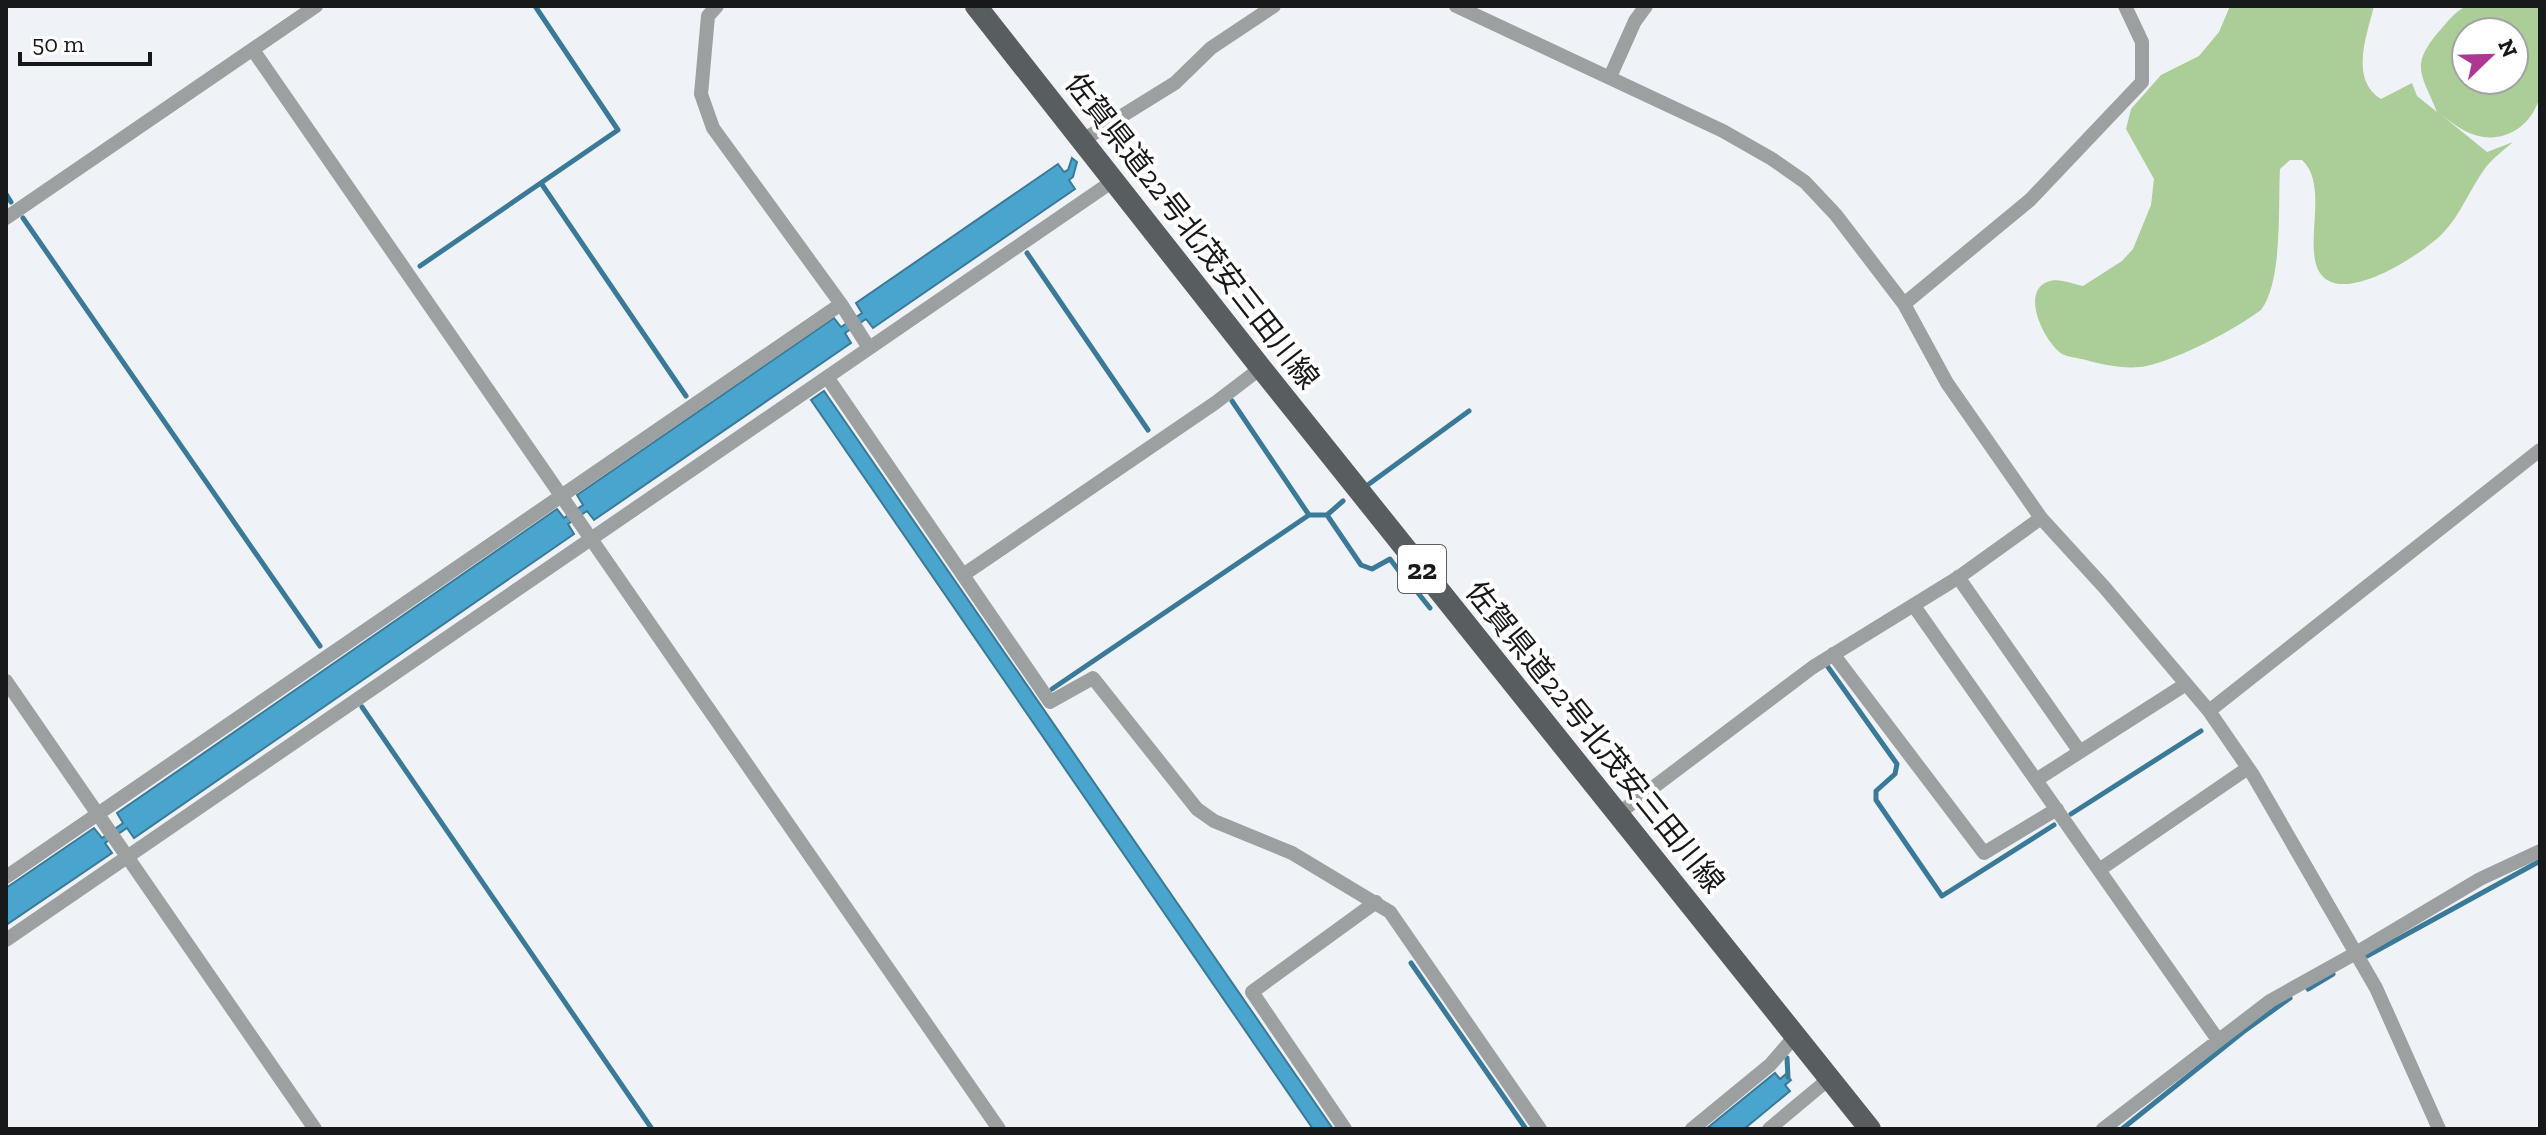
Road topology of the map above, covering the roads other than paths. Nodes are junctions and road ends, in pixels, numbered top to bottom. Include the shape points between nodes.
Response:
1 (316, 6) edge
2 (717, 6) edge
3 (976, 6) edge
4 (1274, 6) edge
5 (1456, 6) edge
6 (1646, 6) edge
7 (2125, 6) edge
8 (253, 50) junction
9 (1610, 77) junction
10 (1083, 140) junction
11 (1113, 181) junction
12 (6, 218) edge
13 (841, 304) junction
14 (1904, 304) junction
15 (869, 348) junction
16 (1261, 368) junction
17 (827, 377) junction
18 (2540, 450) edge
19 (562, 495) junction
20 (2041, 518) junction
21 (592, 537) junction
22 (963, 575) junction
23 (1958, 577) junction
24 (1914, 606) junction
25 (1833, 654) junction
26 (6, 681) edge
27 (2186, 684) junction
28 (2209, 711) junction
29 (2080, 752) junction
30 (2248, 768) junction
31 (2036, 780) junction
32 (2057, 809) junction
33 (97, 814) junction
34 (1618, 814) junction
35 (2540, 851) edge
36 (127, 857) junction
37 (2099, 870) junction
38 (6, 877) edge
39 (1376, 902) junction
40 (6, 940) edge
41 (2356, 953) junction
42 (1796, 1035) junction
43 (2218, 1040) junction
44 (1830, 1078) junction
45 (315, 1129) edge
46 (999, 1129) edge
47 (1345, 1129) edge
48 (1540, 1129) edge
49 (1692, 1129) edge
50 (1769, 1129) edge
51 (1870, 1129) edge
52 (2103, 1129) edge
53 (2439, 1129) edge

1 - 8 street
2 - 13 street via 708,16 701,94 713,128
3 - 10 main road, 佐賀県道22号北茂安三田川線 / 22
4 - 10 street via 1211,48 1175,83
5 - 9 street
6 - 9 street
7 - 14 street via 2142,42 2142,82 2030,200
8 - 12 street
8 - 19 street
9 - 14 street via 1723,131 1805,182
10 - 11 main road, 佐賀県道22号北茂安三田川線 / 22
11 - 15 street
11 - 16 main road, 佐賀県道22号北茂安三田川線 / 22
13 - 15 street
13 - 19 street
14 - 20 street via 1947,383
15 - 17 street
16 - 22 street
16 - 34 main road, 佐賀県道22号北茂安三田川線 / 22
17 - 21 street
17 - 22 street
18 - 28 street
19 - 21 street
19 - 33 street
20 - 23 street
20 - 27 street
21 - 36 street
21 - 46 street
22 - 39 street via 1050,702 1093,678 1197,809 1292,853
23 - 24 street
23 - 29 street
24 - 25 street
24 - 31 street
25 - 32 street via 1984,853
25 - 34 street
26 - 33 street
27 - 28 street
27 - 29 street
28 - 30 street
29 - 31 street
30 - 37 street
30 - 41 street
31 - 32 street
32 - 37 street
33 - 36 street
33 - 38 street
34 - 42 main road, 佐賀県道22号北茂安三田川線 / 22
35 - 41 street via 2480,879
36 - 40 street
36 - 45 street
37 - 43 street
39 - 47 street via 1252,992
39 - 48 street via 1390,912
41 - 43 street via 2270,1001
41 - 53 street
42 - 44 main road, 佐賀県道22号北茂安三田川線 / 22
42 - 49 street via 1770,1065
43 - 52 street
44 - 50 street
44 - 51 main road, 佐賀県道22号北茂安三田川線 / 22

